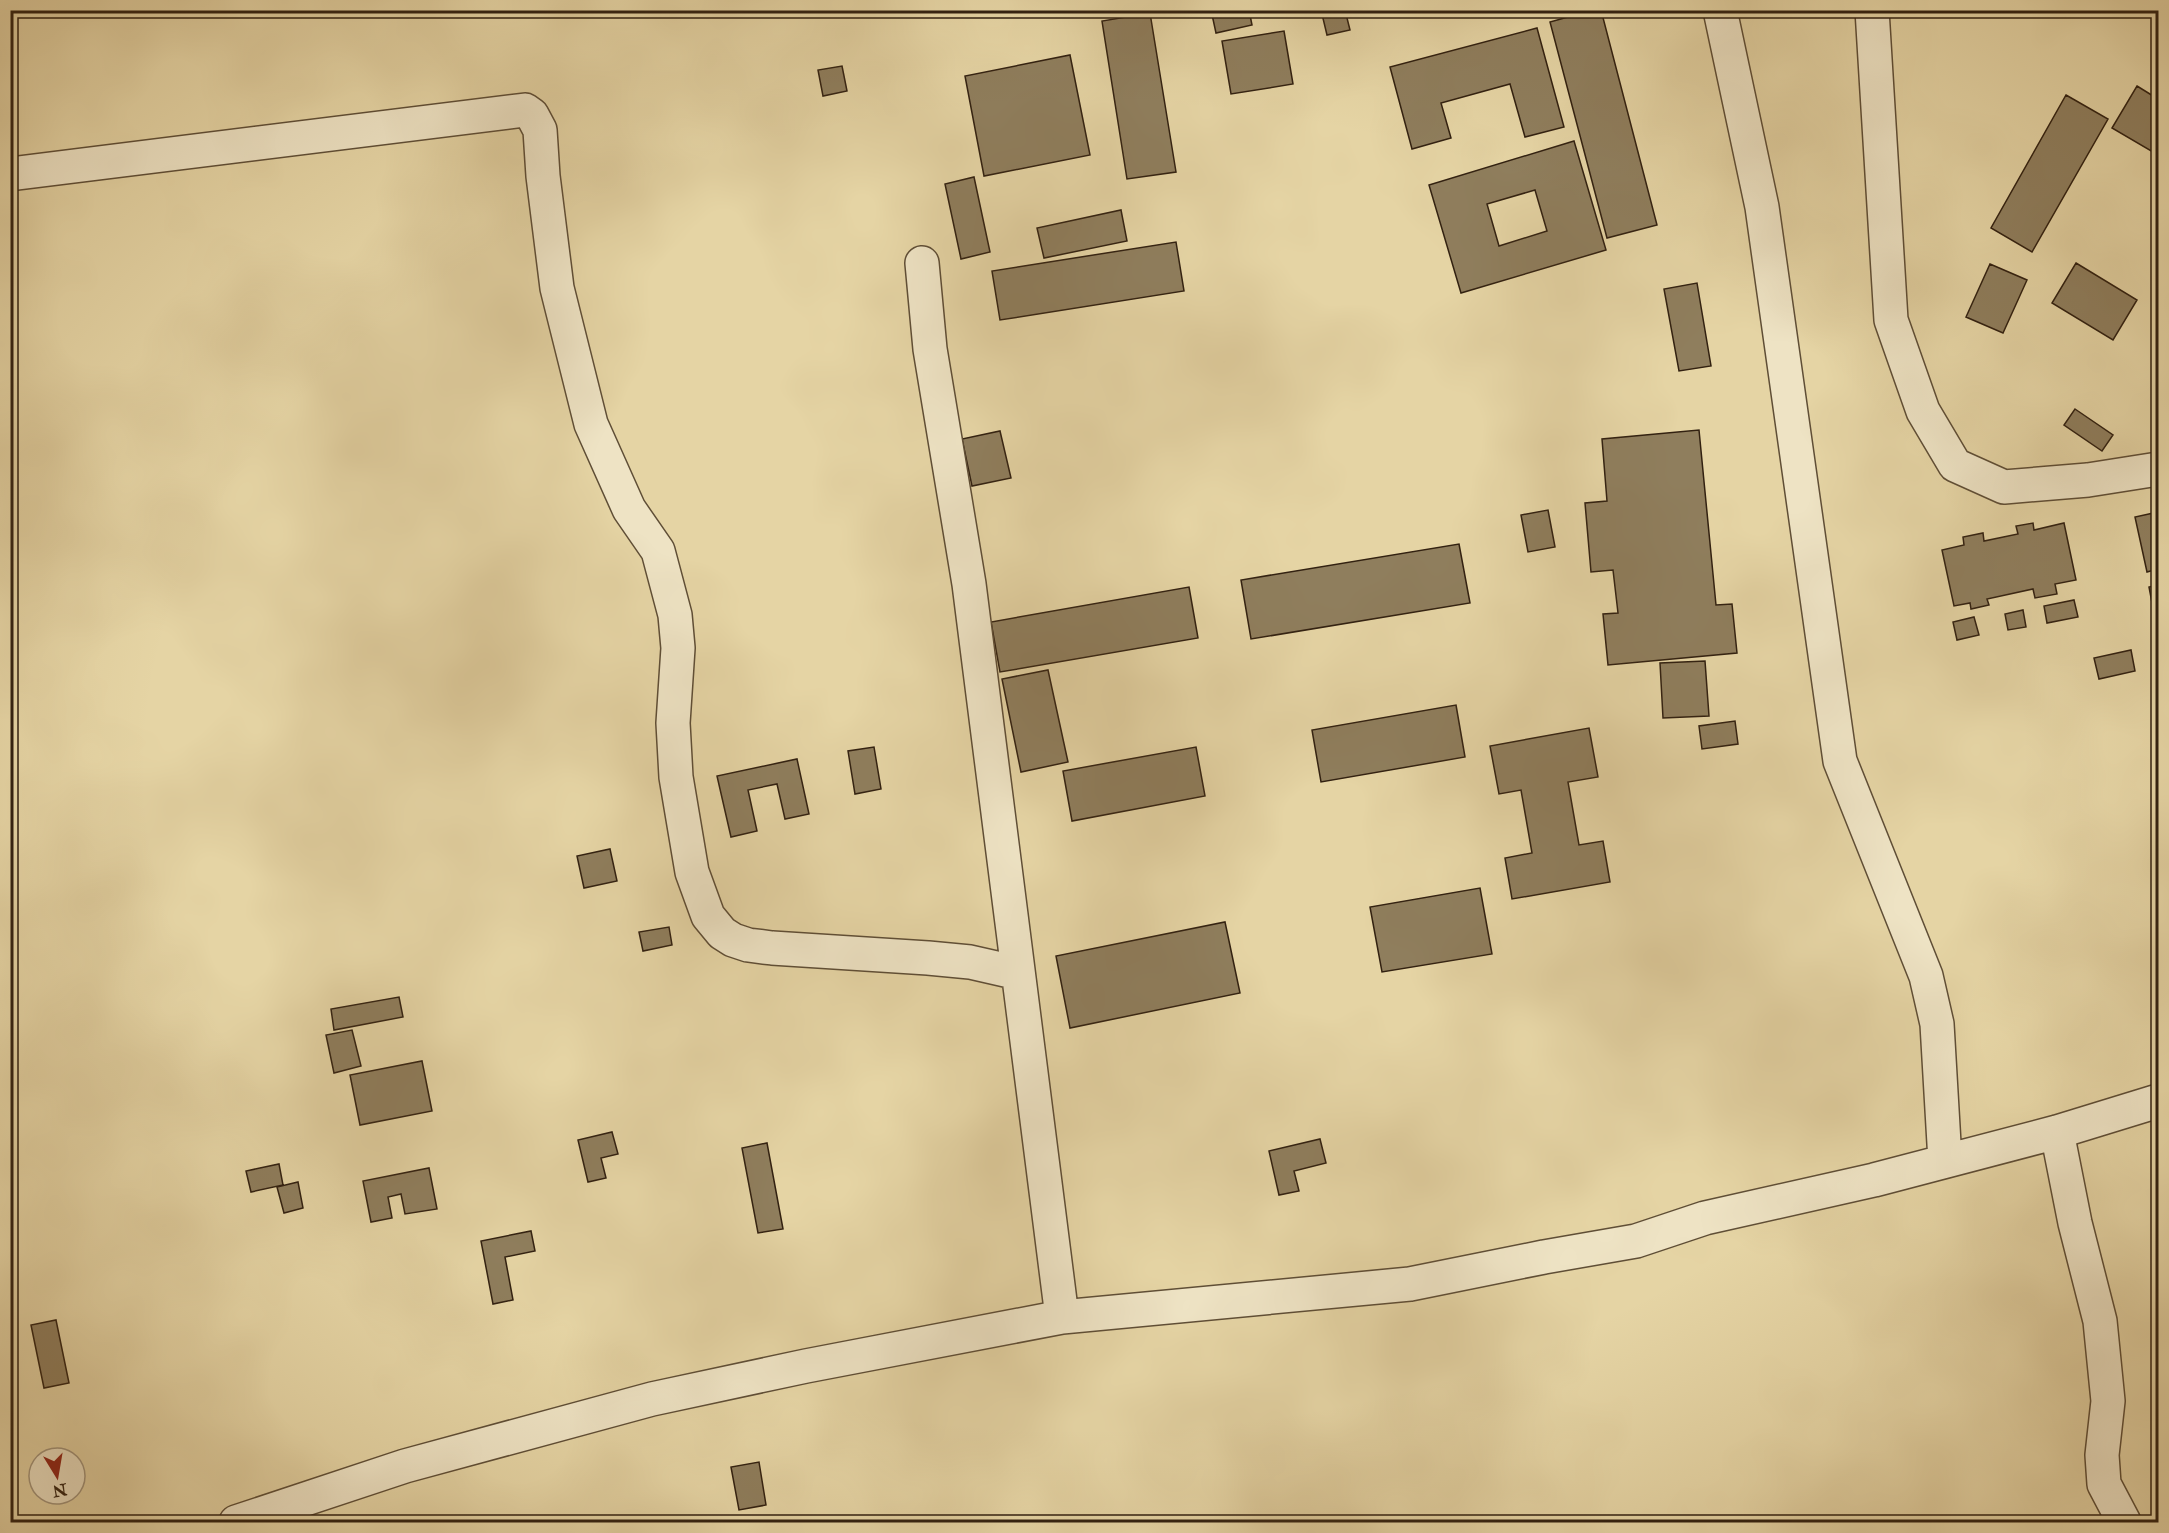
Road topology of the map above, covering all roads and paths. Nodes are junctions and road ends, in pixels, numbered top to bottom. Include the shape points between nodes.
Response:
1 (1720, 10) edge
2 (1874, 11) edge
3 (10, 174) edge
4 (922, 262) dead end
5 (2158, 469) edge
6 (1018, 973) junction
7 (2158, 1101) edge
8 (2057, 1132) junction
9 (1944, 1161) junction
10 (1062, 1317) junction
11 (236, 1522) edge
12 (2124, 1522) edge

1 - 9 street via 1762,207 1840,761 1926,976 1938,1024
2 - 5 street via 1891,320 1923,411 1955,465 2004,487
3 - 6 street via 525,110 532,115 540,130 557,288 591,424 629,509 658,551 675,615 676,777 692,872 708,916 722,933 748,945 928,957
4 - 6 street via 930,350 969,584
6 - 10 street
7 - 8 street
8 - 9 street
8 - 12 street via 2100,1321 2108,1401 2102,1455 2104,1484
9 - 10 street via 1705,1218 1636,1241 1410,1284
10 - 11 street via 652,1399 405,1466

